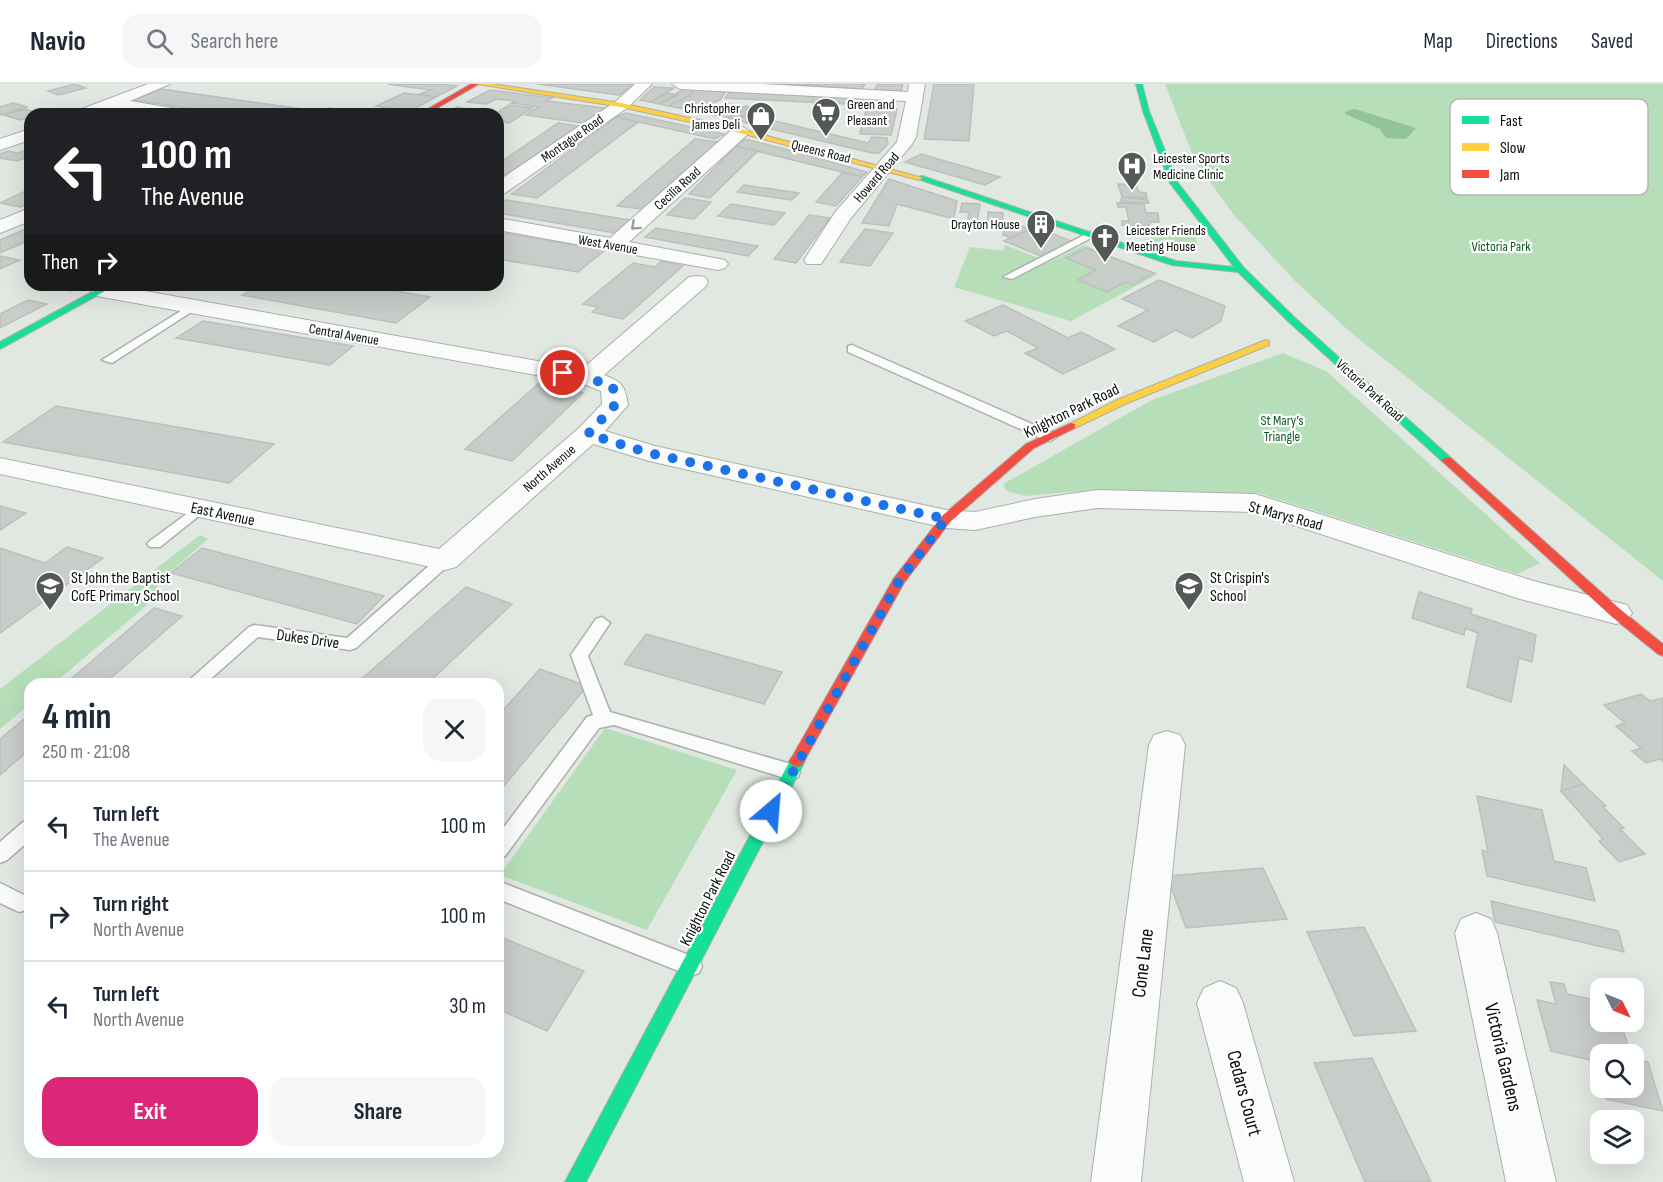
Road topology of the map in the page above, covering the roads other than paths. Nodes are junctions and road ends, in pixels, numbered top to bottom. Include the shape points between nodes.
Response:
1 (162, 84) edge
2 (478, 84) edge
3 (644, 84) edge
4 (680, 84) edge
5 (1139, 84) edge
6 (916, 91) edge
7 (107, 96) junction
8 (621, 105) junction
9 (83, 108) edge
10 (154, 108) edge
11 (433, 108) edge
12 (0, 129) edge
13 (741, 131) junction
14 (24, 134) edge
15 (24, 136) edge
16 (0, 145) edge
17 (885, 167) junction
18 (504, 185) edge
19 (24, 217) edge
20 (504, 225) edge
21 (0, 227) edge
22 (1094, 234) junction
23 (614, 245) junction
24 (1222, 245) junction
25 (1152, 255) junction
26 (814, 260) dead end
27 (1175, 263) junction
28 (718, 264) dead end
29 (1242, 270) junction
30 (1008, 277) dead end
31 (697, 282) dead end
32 (1258, 288) junction
33 (101, 291) edge
34 (120, 291) edge
35 (192, 307) junction
36 (1266, 343) dead end
37 (0, 346) edge
38 (852, 349) dead end
39 (108, 360) dead end
40 (587, 377) junction
41 (588, 434) junction
42 (1050, 437) junction
43 (0, 466) edge
44 (200, 508) junction
45 (946, 519) junction
46 (155, 544) dead end
47 (445, 560) junction
48 (1616, 613) junction
49 (602, 623) dead end
50 (1663, 651) edge
51 (201, 678) edge
52 (604, 720) junction
53 (1167, 745) dead end
54 (791, 772) junction
55 (24, 833) edge
56 (504, 842) edge
57 (0, 854) edge
58 (0, 892) edge
59 (504, 892) edge
60 (19, 903) dead end
61 (1476, 933) dead end
62 (691, 966) junction
63 (1220, 1003) dead end
64 (575, 1182) edge
65 (1116, 1182) edge
66 (1269, 1182) edge
67 (1531, 1182) edge

1 - 7 street
2 - 8 street, Queens Road
2 - 11 street
3 - 8 street, Montague Road
4 - 6 street
5 - 24 street, Victoria Park Road via 1174,183
6 - 17 street, Howard Road via 908,137
7 - 9 street
7 - 10 street
8 - 13 street, Queens Road
8 - 18 street, Montague Road
12 - 14 street
13 - 17 street, Queens Road
13 -> 23 street, Cecilia Road
15 - 16 street
17 - 22 street, Queens Road
17 - 26 street, Howard Road via 833,214
19 - 21 street
20 - 23 street, West Avenue
22 - 25 street, Queens Road
22 - 30 lane
23 - 28 street, West Avenue
24 - 25 street, Queens Road via 1195,257
24 - 29 street, Victoria Park Road
25 - 27 street, Queens Road
27 - 29 street, Queens Road
27 - 32 street, Queens Road via 1204,278
29 - 32 street, Victoria Park Road
31 - 40 street
32 - 48 street, Victoria Park Road
33 - 37 street
34 - 35 street, Central Avenue
35 - 39 lane
35 - 40 street, Central Avenue
36 - 42 street, Knighton Park Road via 1121,402
38 - 42 lane
40 - 41 street, North Avenue via 613,387 615,405
41 - 45 street, St Marys Road via 649,453
41 - 47 street, North Avenue
42 - 45 street, Knighton Park Road via 1030,446
43 - 44 street, East Avenue
44 - 46 lane
44 - 47 street, East Avenue
45 - 48 street, St Marys Road via 975,521 1097,499 1255,503 1531,591
45 - 54 street, Knighton Park Road via 899,581
47 - 51 lane, Dukes Drive via 350,644 255,631
48 - 50 street, Victoria Park Road
49 - 52 lane via 579,655
52 - 54 lane via 614,718
52 - 56 lane via 593,722
53 - 65 street, Cone Lane
54 - 62 street, Knighton Park Road
55 - 57 lane
58 - 60 lane
59 - 62 lane
61 - 67 street, Victoria Gardens
62 - 64 street, Knighton Park Road
63 - 66 street, Cedars Court

